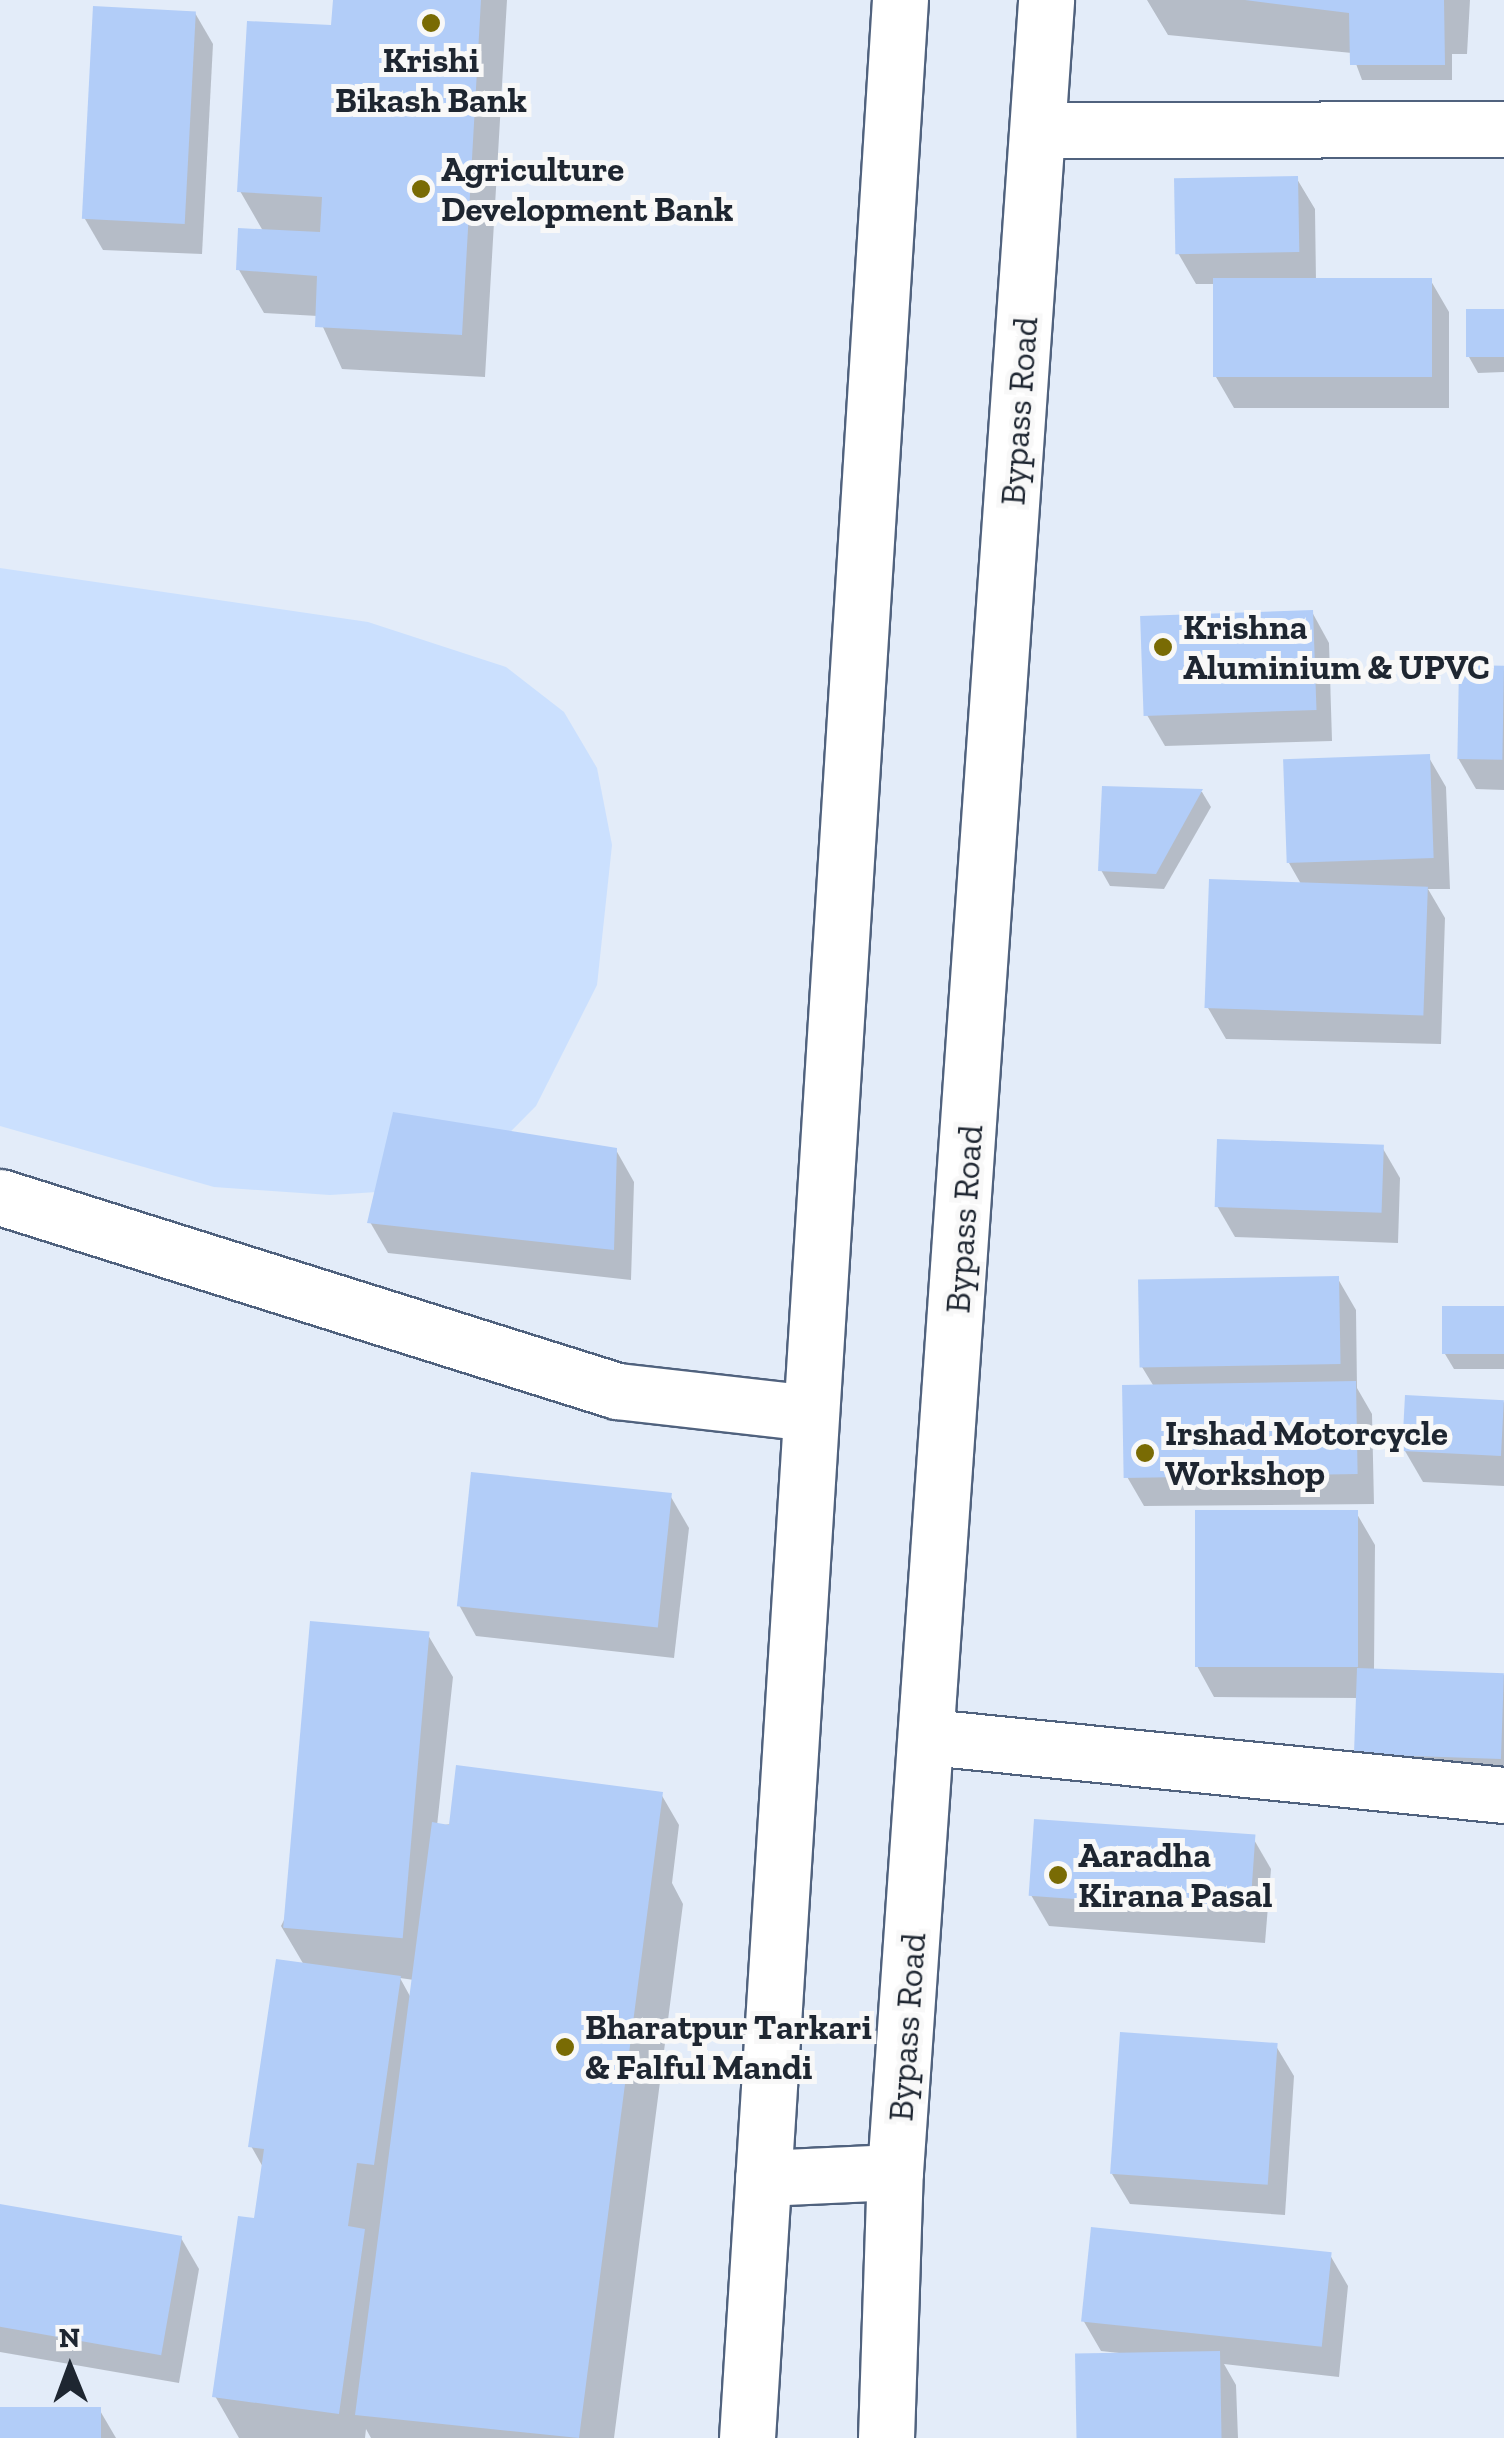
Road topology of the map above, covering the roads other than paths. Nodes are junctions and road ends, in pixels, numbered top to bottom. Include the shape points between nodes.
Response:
1 (900, 0) edge
2 (1046, 0) edge
3 (1504, 128) edge
4 (1038, 130) junction
5 (0, 1197) edge
6 (811, 1414) junction
7 (929, 1736) junction
8 (1504, 1795) edge
9 (895, 2172) junction
10 (763, 2178) junction
11 (747, 2438) edge
12 (886, 2438) edge

1 - 6 main road
2 - 4 main road, Bypass Road
3 - 4 main road
4 - 7 main road, Bypass Road
5 - 6 main road via 616,1391
6 - 10 main road
7 - 8 main road
7 - 9 main road, Bypass Road
9 - 10 main road
9 - 12 main road, Bypass Road
10 - 11 main road

